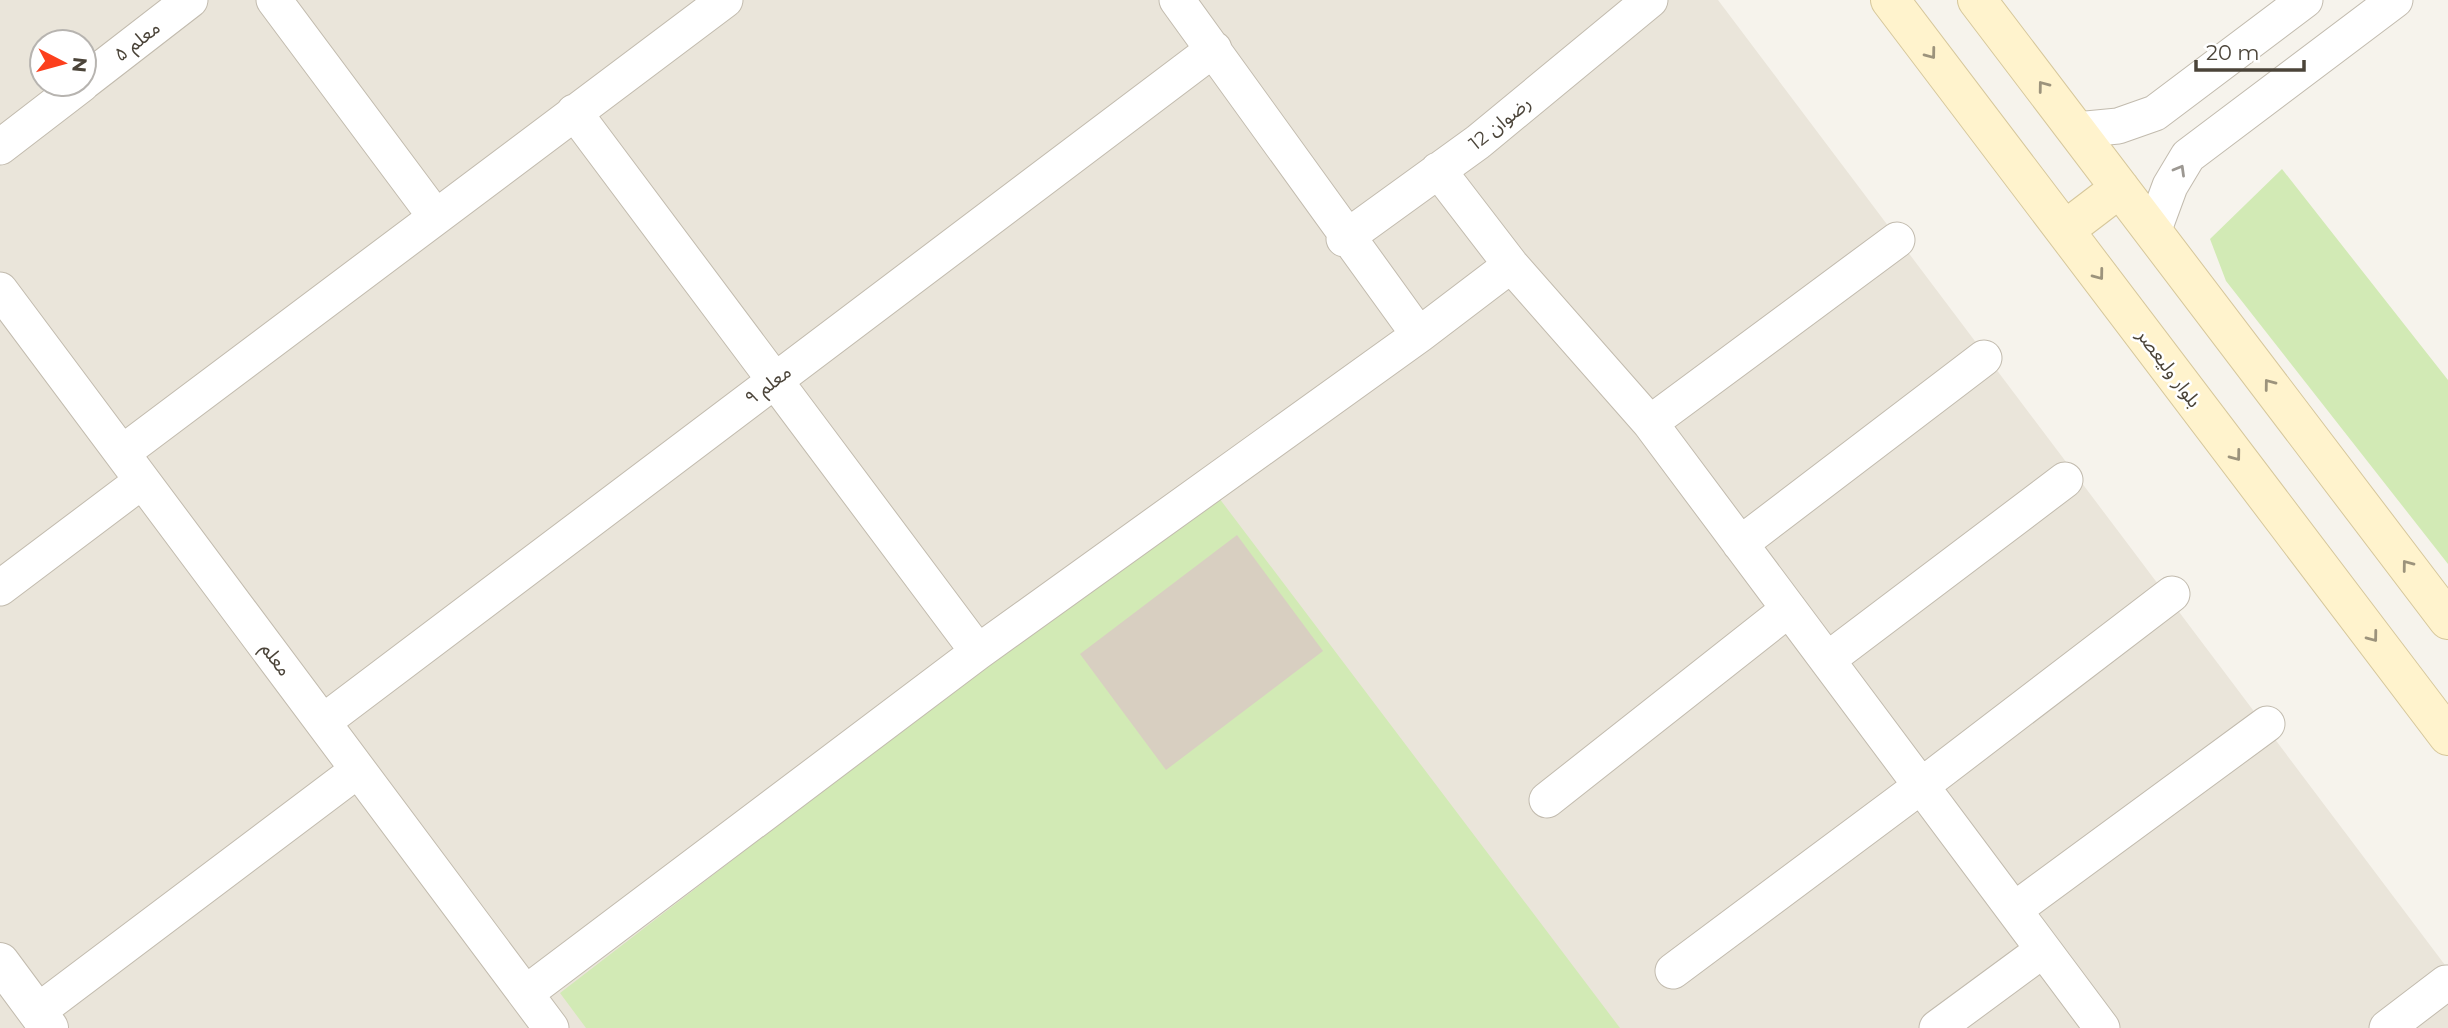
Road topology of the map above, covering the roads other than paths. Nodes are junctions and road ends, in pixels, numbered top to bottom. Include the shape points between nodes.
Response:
1 (190, 0) edge
2 (274, 0) edge
3 (725, 0) edge
4 (1177, 0) edge
5 (1650, 0) edge
6 (1890, 0) edge
7 (1977, 0) edge
8 (2305, 0) edge
9 (2395, 0) edge
10 (1214, 49) junction
11 (98, 71) edge
12 (64, 98) edge
13 (574, 112) junction
14 (2076, 130) junction
15 (0, 147) edge
16 (1438, 170) junction
17 (2120, 188) junction
18 (435, 216) junction
19 (2065, 230) junction
20 (2153, 232) junction
21 (1346, 237) junction
22 (1897, 240) dead end
23 (1511, 265) junction
24 (0, 290) edge
25 (1419, 335) junction
26 (1984, 358) dead end
27 (775, 380) junction
28 (1650, 423) junction
29 (122, 453) junction
30 (2065, 480) dead end
31 (142, 481) junction
32 (1740, 544) junction
33 (0, 588) edge
34 (2172, 594) dead end
35 (1789, 609) junction
36 (2448, 620) edge
37 (978, 652) junction
38 (1827, 660) junction
39 (323, 722) junction
40 (2267, 724) dead end
41 (2448, 736) edge
42 (358, 770) junction
43 (1921, 786) junction
44 (1547, 800) dead end
45 (2014, 910) junction
46 (2043, 950) junction
47 (0, 962) edge
48 (1673, 971) dead end
49 (2446, 983) edge
50 (526, 993) junction
51 (34, 1023) edge
52 (551, 1028) edge
53 (1937, 1028) edge
54 (2102, 1028) edge
55 (2386, 1028) edge

1 - 11 street, معلم ۵
2 - 18 street
3 - 13 street
4 - 10 street
5 - 16 street, رضوان 12
6 -> 19 main road, بلوار ولیعصر
14 -> 7 main road
8 - 14 street via 2155,113 2118,126
20 -> 9 street via 2170,186 2188,156
10 - 21 street
10 - 27 street, معلم ۹
12 - 15 street, معلم ۵
13 - 18 street
13 - 27 street
14 - 17 main road
16 - 21 street, رضوان 12
16 - 23 street
17 - 19 main road
17 - 20 main road
18 - 29 street
19 -> 41 main road, بلوار ولیعصر
36 -> 20 main road
21 - 25 street
22 - 28 street
23 - 25 street
23 - 28 street
24 - 29 street, معلم
25 - 37 street
26 - 32 street
27 - 37 street
27 - 39 street, معلم ۹
28 - 32 street
29 - 31 street, معلم
30 - 38 street
31 - 33 street
31 - 39 street, معلم
32 - 35 street
34 - 43 street
35 - 38 street
35 - 44 street
37 - 50 street
38 - 43 street
39 - 42 street, معلم
40 - 45 street
42 - 50 street, معلم
42 - 51 street
43 - 45 street
43 - 48 street
45 - 46 street
46 - 53 street
46 - 54 street
47 - 51 street
49 - 55 street
50 - 52 street, معلم

